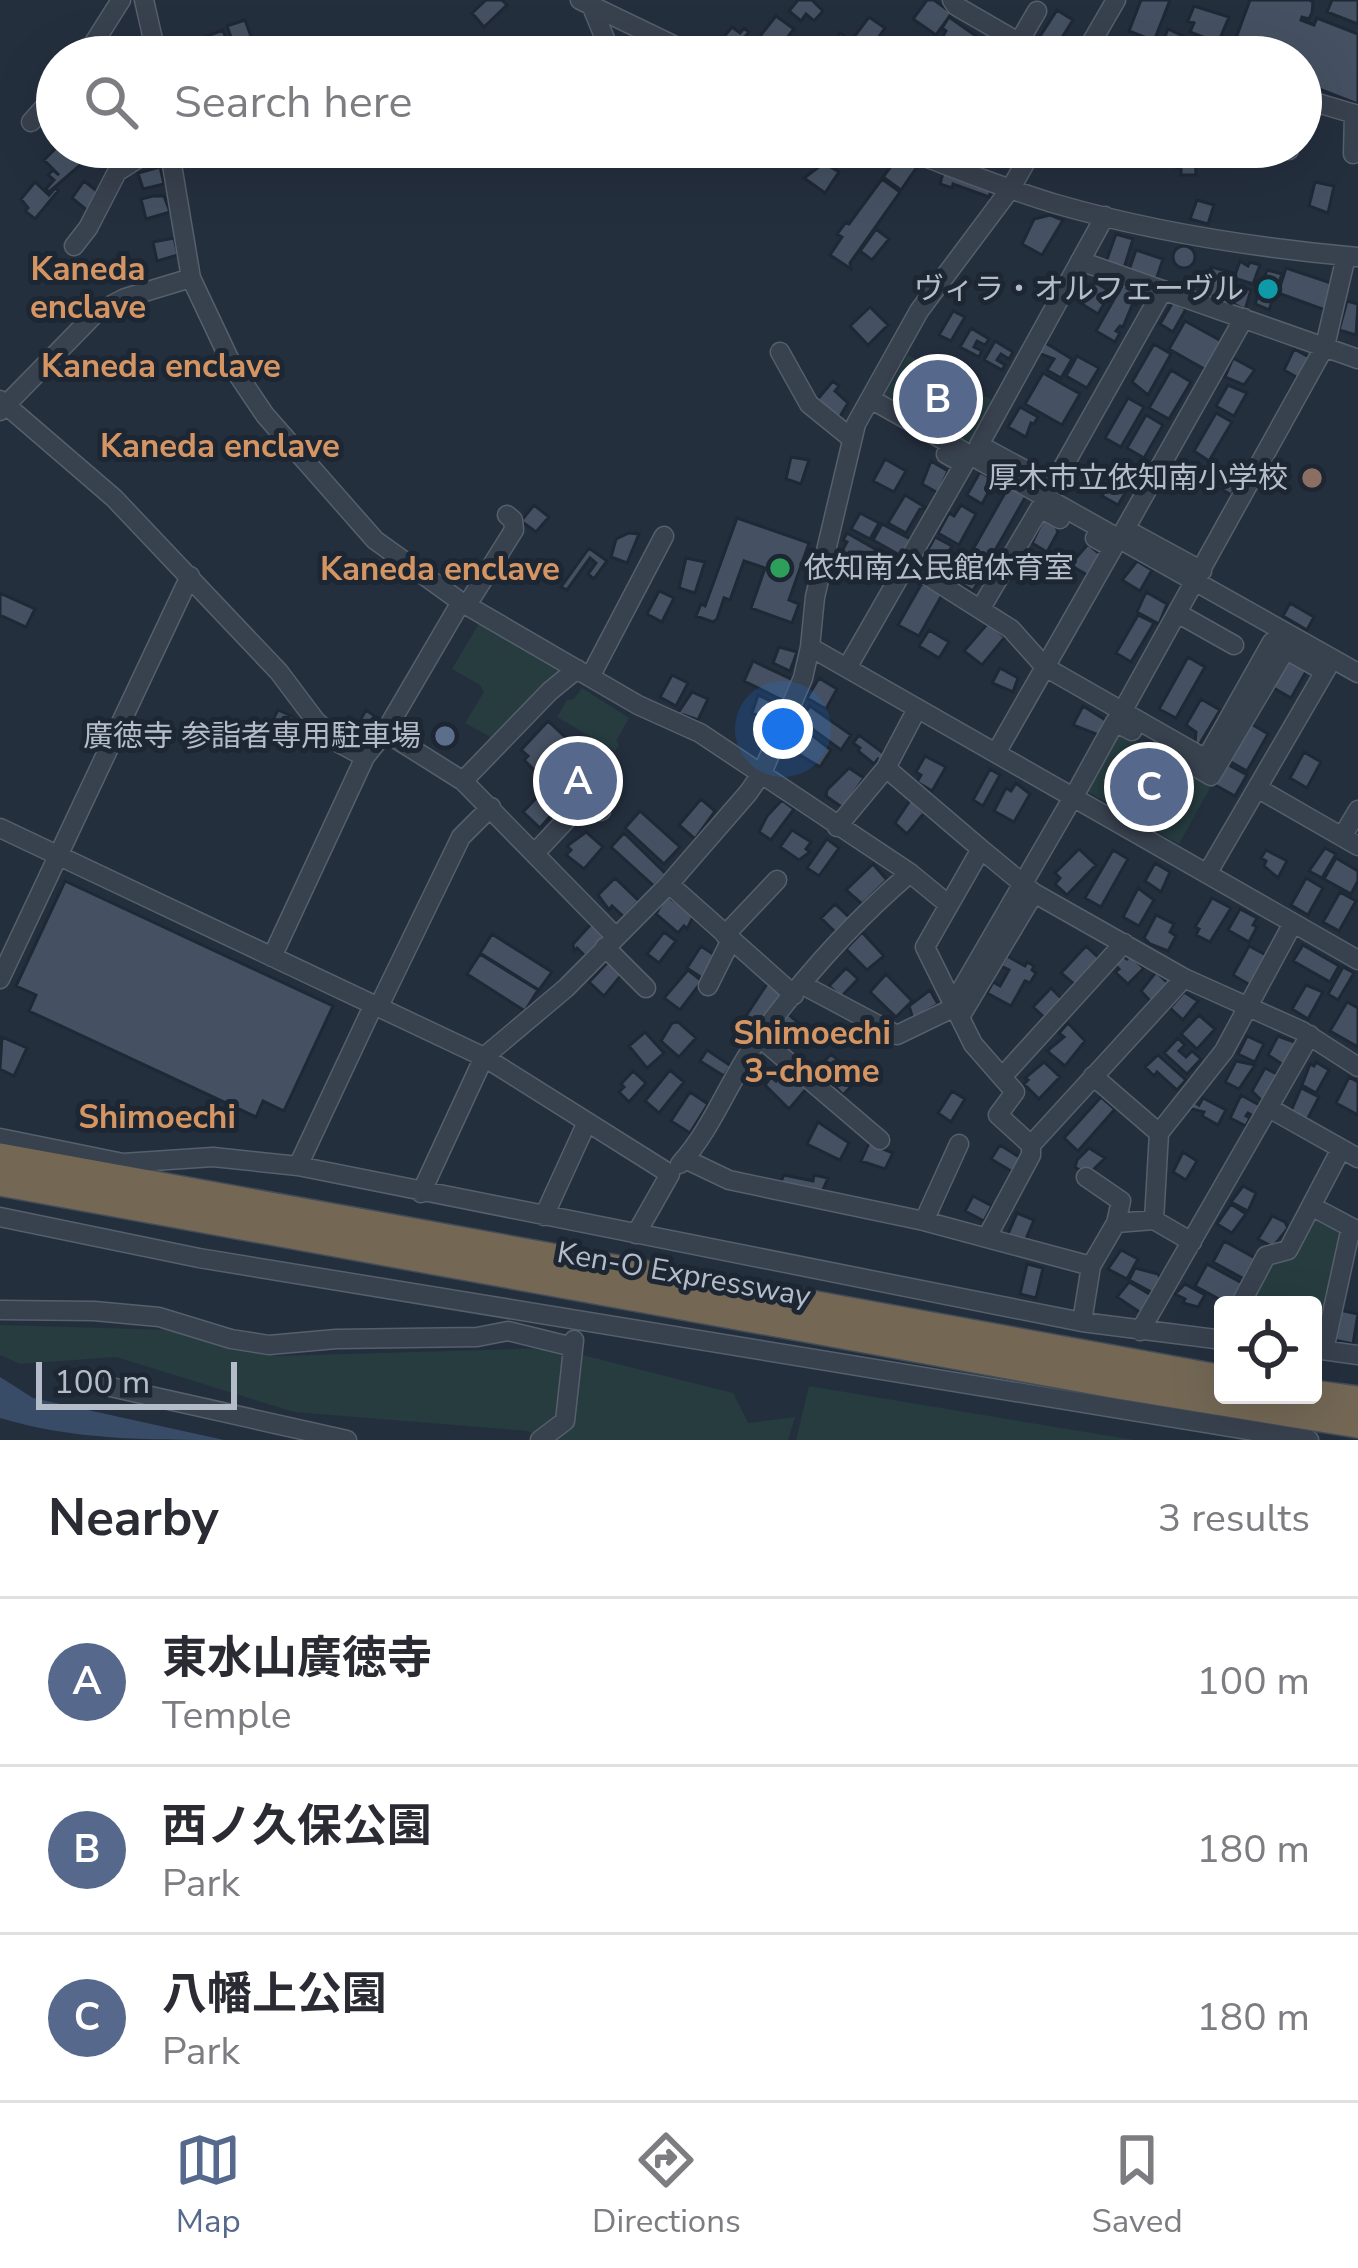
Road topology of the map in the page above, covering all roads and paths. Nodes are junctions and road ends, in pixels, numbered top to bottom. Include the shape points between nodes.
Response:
1 (121, 0) edge
2 (144, 0) edge
3 (952, 0) edge
4 (1115, 0) edge
5 (586, 2) edge
6 (1037, 11) dead end
7 (98, 36) edge
8 (152, 36) edge
9 (603, 36) edge
10 (655, 36) edge
11 (1008, 36) edge
12 (1022, 36) edge
13 (1095, 36) edge
14 (1322, 104) edge
15 (1356, 115) edge
16 (36, 116) edge
17 (31, 122) dead end
18 (1353, 154) dead end
19 (123, 168) edge
20 (173, 168) edge
21 (956, 168) edge
22 (1022, 168) edge
23 (1011, 188) junction
24 (1106, 216) junction
25 (74, 246) dead end
26 (1079, 261) junction
27 (1351, 261) edge
28 (191, 278) junction
29 (1163, 290) junction
30 (1244, 318) junction
31 (1325, 346) junction
32 (781, 352) dead end
33 (1358, 359) edge
34 (869, 404) junction
35 (2, 409) edge
36 (851, 438) junction
37 (507, 515) dead end
38 (664, 536) dead end
39 (907, 563) junction
40 (190, 576) junction
41 (1199, 577) junction
42 (464, 603) junction
43 (981, 608) junction
44 (1179, 614) junction
45 (1234, 645) dead end
46 (810, 647) junction
47 (1286, 649) junction
48 (1331, 661) junction
49 (1045, 667) junction
50 (847, 668) junction
51 (584, 673) junction
52 (1358, 674) edge
53 (917, 709) junction
54 (1122, 712) junction
55 (385, 732) junction
56 (996, 753) junction
57 (365, 757) junction
58 (886, 768) junction
59 (762, 773) junction
60 (463, 781) junction
61 (1257, 788) junction
62 (490, 807) junction
63 (1358, 810) edge
64 (602, 811) dead end
65 (838, 827) junction
66 (0, 828) edge
67 (1350, 841) edge
68 (981, 849) junction
69 (535, 853) junction
70 (57, 854) junction
71 (910, 873) junction
72 (1207, 874) junction
73 (778, 880) dead end
74 (669, 884) junction
75 (1029, 888) junction
76 (949, 905) junction
77 (1293, 923) junction
78 (728, 938) junction
79 (610, 941) junction
80 (1124, 944) junction
81 (272, 957) junction
82 (1358, 960) edge
83 (1184, 978) junction
84 (0, 979) edge
85 (707, 986) dead end
86 (646, 988) dead end
87 (798, 990) junction
88 (1249, 1004) junction
89 (376, 1005) junction
90 (956, 1010) junction
91 (1310, 1036) junction
92 (760, 1037) junction
93 (484, 1057) junction
94 (1358, 1066) edge
95 (1093, 1076) junction
96 (1002, 1077) junction
97 (1269, 1108) junction
98 (587, 1122) junction
99 (1159, 1133) junction
100 (0, 1138) edge
101 (880, 1140) dead end
102 (959, 1144) dead end
103 (1030, 1144) junction
104 (1350, 1153) edge
105 (0, 1156) edge
106 (298, 1166) junction
107 (677, 1166) junction
108 (1086, 1177) dead end
109 (0, 1182) edge
110 (421, 1192) junction
111 (175, 1204) junction
112 (1311, 1206) junction
113 (544, 1216) junction
114 (0, 1217) edge
115 (1154, 1220) junction
116 (924, 1221) junction
117 (1116, 1222) junction
118 (1354, 1230) edge
119 (636, 1234) junction
120 (987, 1237) junction
121 (1192, 1242) junction
122 (1090, 1266) junction
123 (1245, 1296) edge
124 (0, 1310) edge
125 (578, 1317) junction
126 (1082, 1322) junction
127 (1141, 1330) junction
128 (1322, 1336) edge
129 (1214, 1338) edge
130 (573, 1348) junction
131 (1322, 1350) edge
132 (1358, 1354) edge
133 (1214, 1377) edge
134 (106, 1386) dead end
135 (1322, 1395) edge
136 (1358, 1400) edge
137 (1358, 1424) edge
138 (347, 1440) edge
139 (540, 1440) edge
140 (1309, 1440) edge

1 - 7 street
2 - 8 street
3 - 11 street
4 - 13 street
5 - 9 street
5 - 10 street
6 - 12 street
14 - 15 street
15 - 18 street
16 - 17 street
19 - 25 street
20 - 28 street
21 - 23 street
22 - 23 street
23 - 24 street
23 - 34 street via 919,311
24 - 26 street
24 - 27 street
26 - 29 street
26 - 29 street via 977,443 1050,485
27 - 31 street
28 - 35 street via 96,313
28 - 42 street via 265,415 375,539
29 - 30 street
30 - 31 street
30 - 41 street via 1125,530
31 - 33 street
31 - 41 street
32 - 36 street via 803,396
34 - 36 street
34 - 39 street via 964,464
34 - 41 street
35 - 40 street via 114,498
36 - 46 street
37 - 42 street via 514,530
38 - 51 street
39 - 43 street
39 - 50 street
40 - 57 street via 315,720
40 - 70 street
41 - 44 street
41 - 48 street
42 - 51 street
42 - 55 street
43 - 49 street
43 - 49 street via 1040,508 1113,548
44 - 45 street
44 - 54 street
46 - 50 street
46 - 59 street
47 - 48 street
47 - 54 street via 1272,642 1206,759
47 - 75 street via 1211,776 1115,722
48 - 52 street
48 - 61 street
49 - 54 street
49 - 56 street
50 - 53 street
51 - 59 street
51 - 60 street via 550,691
53 - 56 street
53 - 58 street
55 - 57 street
55 - 60 street
56 - 72 street
57 - 81 street
58 - 65 street
58 - 68 street
59 - 65 street
59 - 74 street
60 - 62 street
61 - 67 street
61 - 72 street
62 - 69 street
62 - 89 street via 460,837
63 - 67 street
64 - 69 street via 581,804
65 - 71 street
66 - 70 street
68 - 75 street
68 - 76 street
69 - 79 street
70 - 81 street
70 - 84 street
71 - 76 street
71 - 87 street
72 - 77 street
73 - 78 street
74 - 78 street
74 - 79 street
75 - 80 street
75 - 90 street
76 - 90 street via 925,947
77 - 82 street
77 - 88 street
78 - 85 street
78 - 87 street
79 - 86 street
79 - 93 street
80 - 83 street
80 - 96 street
81 - 89 street
83 - 88 street
83 - 95 street
87 - 90 street via 897,1035
87 - 92 street
88 - 91 street
88 - 99 street via 1224,1051
89 - 93 street
89 - 106 street
90 - 96 street
91 - 94 street
91 - 97 street
92 - 101 street
92 - 107 street
93 - 98 street
93 - 110 street
95 - 99 street
95 - 103 street
96 - 103 street via 1015,1092 998,1115
97 - 104 street
97 - 121 street
98 - 107 street
98 - 113 street
99 - 115 street
100 - 106 street via 123,1163 213,1156
102 - 116 street
103 - 120 street
104 - 112 street
105 - 111 highway, Ken-O Expressway
106 - 110 street
107 - 116 street
107 - 119 street
108 - 117 street via 1120,1201
109 - 111 highway, Ken-O Expressway
110 - 113 street
111 - 133 highway, Ken-O Expressway
111 - 137 highway, Ken-O Expressway
112 - 118 street
112 - 123 street via 1288,1250 1266,1256
113 - 119 street
114 - 125 street via 199,1258
115 - 117 street
115 - 121 street
116 - 120 street
117 - 122 street
118 - 128 street
119 - 126 street
120 - 122 street
121 - 127 street
122 - 126 street
124 - 130 street via 159,1317 269,1345 508,1331
125 - 130 street
125 - 140 street
126 - 127 street
127 - 129 street
130 - 139 street via 565,1421
131 - 132 street
134 - 138 street
135 - 136 highway

